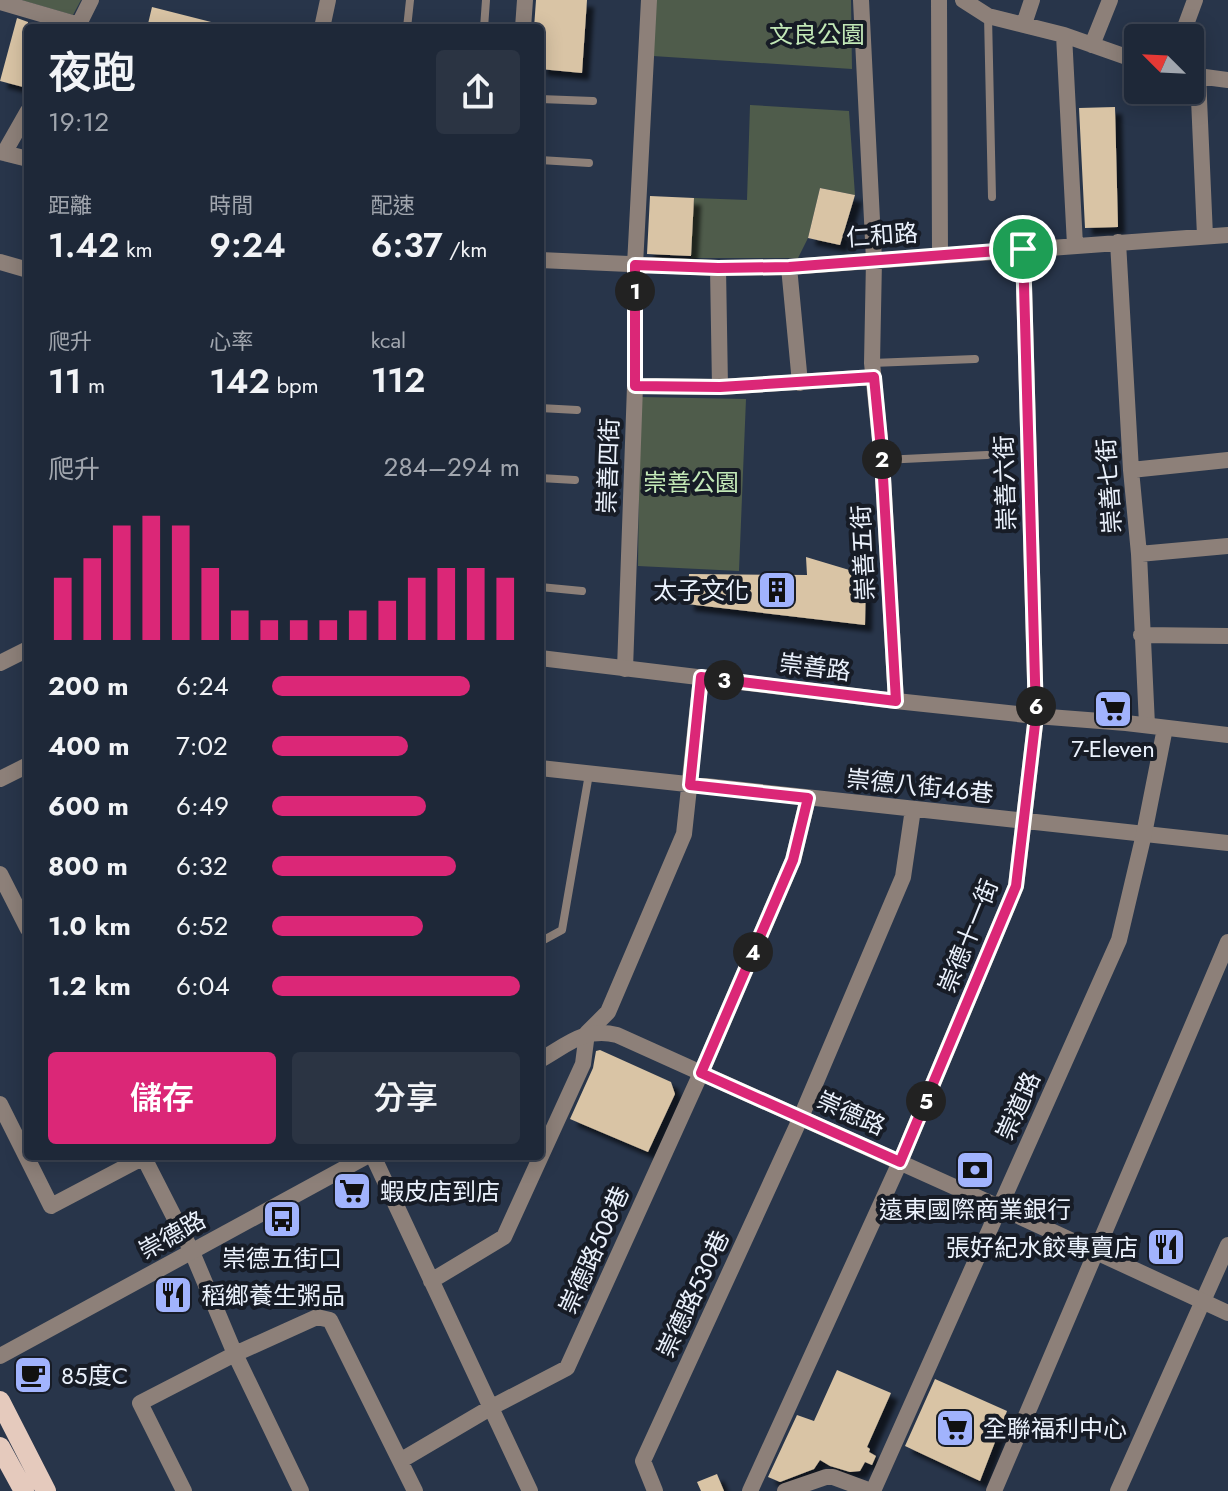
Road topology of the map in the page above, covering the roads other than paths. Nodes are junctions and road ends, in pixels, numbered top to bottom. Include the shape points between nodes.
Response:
1 (91, 0) edge
2 (328, 0) edge
3 (410, 0) edge
4 (486, 0) edge
5 (525, 0) edge
6 (649, 0) edge
7 (861, 0) edge
8 (939, 0) edge
9 (963, 0) edge
10 (1032, 0) edge
11 (1110, 0) edge
12 (1195, 0) edge
13 (0, 2) edge
14 (988, 16) junction
15 (72, 24) edge
16 (79, 24) edge
17 (323, 24) edge
18 (407, 24) edge
19 (484, 24) edge
20 (523, 24) edge
21 (1024, 24) junction
22 (1186, 24) edge
23 (1064, 35) junction
24 (1092, 45) junction
25 (1124, 56) edge
26 (1204, 76) edge
27 (1228, 80) edge
28 (544, 99) edge
29 (593, 101) dead end
30 (1196, 104) edge
31 (24, 117) edge
32 (2, 153) edge
33 (24, 158) edge
34 (544, 160) edge
35 (589, 163) dead end
36 (992, 197) dead end
37 (1228, 235) edge
38 (1205, 236) junction
39 (1118, 242) junction
40 (1075, 245) junction
41 (1023, 249) junction
42 (940, 255) junction
43 (544, 260) edge
44 (874, 260) junction
45 (0, 262) edge
46 (635, 265) junction
47 (789, 267) junction
48 (718, 268) junction
49 (24, 269) edge
50 (975, 359) dead end
51 (873, 370) junction
52 (800, 383) junction
53 (635, 386) junction
54 (720, 387) junction
55 (544, 408) edge
56 (577, 410) dead end
57 (987, 455) dead end
58 (882, 460) junction
59 (1228, 460) edge
60 (1131, 470) junction
61 (544, 478) edge
62 (575, 480) dead end
63 (1228, 546) edge
64 (1139, 554) junction
65 (544, 587) edge
66 (582, 591) dead end
67 (1141, 635) junction
68 (1228, 636) edge
69 (24, 651) edge
70 (544, 659) edge
71 (0, 663) edge
72 (625, 669) junction
73 (701, 677) junction
74 (896, 701) junction
75 (1036, 716) junction
76 (1147, 725) junction
77 (1165, 728) junction
78 (1228, 735) edge
79 (24, 767) edge
80 (544, 768) edge
81 (589, 774) junction
82 (0, 779) edge
83 (690, 785) junction
84 (808, 798) junction
85 (913, 809) junction
86 (1024, 821) junction
87 (1144, 834) junction
88 (1228, 843) edge
89 (0, 874) edge
90 (24, 921) edge
91 (544, 940) edge
92 (1228, 942) edge
93 (587, 1033) junction
94 (544, 1058) edge
95 (701, 1073) junction
96 (0, 1104) edge
97 (801, 1117) junction
98 (544, 1149) edge
99 (24, 1152) edge
100 (28, 1160) edge
101 (137, 1160) edge
102 (147, 1160) edge
103 (363, 1160) edge
104 (372, 1160) edge
105 (539, 1160) edge
106 (900, 1162) junction
107 (999, 1207) junction
108 (1228, 1245) edge
109 (192, 1252) junction
110 (1096, 1253) junction
111 (431, 1281) junction
112 (1203, 1302) junction
113 (1228, 1313) edge
114 (235, 1354) junction
115 (0, 1356) edge
116 (0, 1401) edge
117 (490, 1408) junction
118 (3, 1459) edge
119 (400, 1461) junction
120 (24, 1491) edge
121 (46, 1491) edge
122 (184, 1491) edge
123 (301, 1491) edge
124 (415, 1491) edge
125 (530, 1491) edge
126 (655, 1491) edge
127 (750, 1491) edge
128 (785, 1491) edge
129 (872, 1491) edge
130 (994, 1491) edge
131 (1118, 1491) edge

1 - 16 street
2 - 17 street
3 - 18 lane
4 - 19 lane
5 - 20 street
6 - 46 street, 崇善四街
7 - 44 street, 崇善五街
8 - 42 street
9 - 14 street
10 - 21 street
11 - 24 street
12 - 22 street
13 - 15 street
14 - 21 street
14 - 36 lane
21 - 23 street
23 - 24 street
23 - 40 street
24 - 25 street
26 - 27 street
28 - 29 lane
30 - 38 street
31 - 32 street
32 - 33 street
34 - 35 lane
37 - 38 street, 仁和路
38 - 39 street, 仁和路
39 - 40 street, 仁和路
39 - 60 street, 崇善七街
40 - 41 street, 仁和路
41 - 42 street, 仁和路
41 - 75 street, 崇善六街
42 - 44 street, 仁和路
43 - 46 street, 仁和路
44 - 47 street, 仁和路
44 - 51 street, 崇善五街
45 - 49 street
46 - 48 street, 仁和路
46 - 53 street, 崇善四街
47 - 48 street, 仁和路
47 - 52 street
48 - 54 street
50 - 51 lane
51 - 52 street
51 - 58 street, 崇善五街
52 - 54 street
53 - 54 street
53 - 72 street, 崇善四街
55 - 56 lane
57 - 58 lane
58 - 74 street, 崇善五街
59 - 60 street
60 - 64 street, 崇善七街
61 - 62 lane
63 - 64 street
64 - 67 street, 崇善七街
65 - 66 lane
67 - 68 street
67 - 76 street, 崇善七街
69 - 71 street
70 - 72 street, 崇善路
72 - 73 street, 崇善路
73 - 74 street, 崇善路
73 - 83 street
74 - 75 street, 崇善路
75 - 76 street, 崇善路
75 - 86 street, 崇德十一街
76 - 77 street, 崇善路
77 - 78 street, 崇善路
77 - 87 street, 崇道路
79 - 82 street
80 - 81 street, 崇德八街46巷
81 - 83 street, 崇德八街46巷
81 - 91 lane via 562,930
83 - 84 street, 崇德八街46巷
83 - 93 street via 684,834 608,1012
84 - 85 street, 崇德八街46巷
84 - 95 street, 崇德路508巷 via 793,860
85 - 86 street, 崇德八街46巷
85 - 97 street, 崇德路530巷 via 903,877
86 - 87 street, 崇德八街46巷
86 - 106 street, 崇德十一街 via 1016,886
87 - 88 street, 崇德八街46巷
87 - 107 street, 崇道路 via 1119,940
89 - 90 street
92 - 110 street
93 - 94 street
93 - 95 street, 崇德路 via 617,1035
93 - 98 street via 583,1064
95 - 97 street, 崇德路
95 - 117 street, 崇德路508巷 via 567,1368
96 - 99 street
97 - 106 street, 崇德路
97 - 126 street, 崇德路530巷 via 643,1461
100 - 101 street via 51,1206
102 - 109 street
103 - 109 street, 崇德路
104 - 111 street
105 - 111 street via 504,1237
106 - 107 street, 崇德路
106 - 127 street, 崇德十一街
107 - 110 street, 崇德路
107 - 129 street, 崇道路
108 - 112 street
109 - 114 street
109 - 115 street, 崇德路
110 - 112 street, 崇德路
110 - 130 street
111 - 117 street
112 - 113 street, 崇德路
112 - 131 street
114 - 119 street via 317,1317 330,1320
114 - 122 street via 140,1403
114 - 123 street
116 - 121 main road
117 - 119 street, 崇德路508巷
117 - 125 street
118 - 120 main road
119 - 124 street
128 - 129 street via 833,1477

